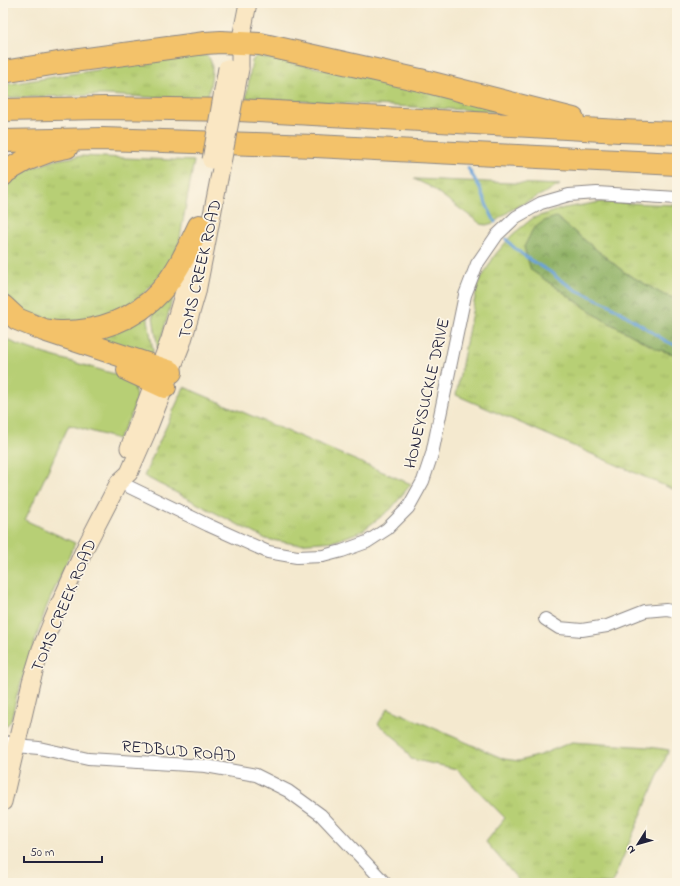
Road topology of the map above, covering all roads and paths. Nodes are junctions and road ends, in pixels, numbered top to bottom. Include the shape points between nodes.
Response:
1 (248, 3) edge
2 (240, 43) junction
3 (3, 72) edge
4 (3, 110) edge
5 (620, 131) junction
6 (677, 133) edge
7 (103, 139) junction
8 (3, 141) edge
9 (677, 164) edge
10 (3, 175) edge
11 (214, 178) junction
12 (677, 198) edge
13 (198, 226) junction
14 (3, 306) edge
15 (3, 324) edge
16 (44, 330) junction
17 (162, 377) junction
18 (119, 482) junction
19 (677, 611) edge
20 (545, 619) dead end
21 (9, 744) edge
22 (3, 802) edge
23 (385, 883) edge

1 - 2 street, TOMS CREEK ROAD
2 - 3 highway via 205,43
2 - 5 highway via 260,44 420,80
2 - 11 street, TOMS CREEK ROAD, bridge
4 - 5 highway via 238,110
5 - 6 highway
7 - 8 highway
7 - 9 highway via 315,146
7 - 10 highway via 52,150 26,160
11 - 13 street, TOMS CREEK ROAD
11 - 17 street, TOMS CREEK ROAD via 197,292 182,343
12 - 18 street, HONEYSUCKLE DRIVE via 597,193 569,195 541,203 516,217 497,236 477,264 465,295 432,454 423,482 408,508 367,542 323,556 297,557 268,552
13 - 16 highway via 174,273 160,292 136,312 99,327 62,332
13 - 17 street, TOMS CREEK ROAD
14 - 16 highway via 17,319
15 - 17 highway via 132,372
16 - 17 highway
17 - 18 street, TOMS CREEK ROAD via 119,470
18 - 21 street, TOMS CREEK ROAD via 86,546 46,636
19 - 20 street via 667,608 645,611 607,626 582,630 559,628
21 - 22 street, TOMS CREEK ROAD
21 - 23 street, REDBUD ROAD via 88,759 206,766 256,775 288,791 321,814

